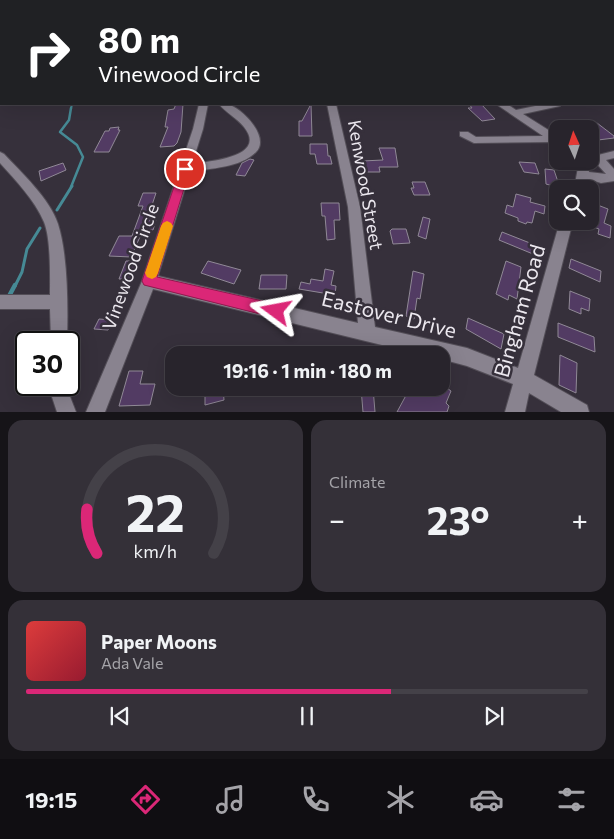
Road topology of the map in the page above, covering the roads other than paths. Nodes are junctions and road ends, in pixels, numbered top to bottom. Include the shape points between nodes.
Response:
1 (203, 105) edge
2 (224, 105) edge
3 (332, 105) edge
4 (503, 105) edge
5 (552, 105) edge
6 (515, 113) junction
7 (464, 134) dead end
8 (549, 135) edge
9 (549, 140) edge
10 (614, 154) edge
11 (0, 156) edge
12 (599, 158) edge
13 (599, 159) edge
14 (185, 169) junction
15 (587, 170) edge
16 (565, 230) edge
17 (149, 281) junction
18 (0, 302) edge
19 (58, 302) junction
20 (59, 331) edge
21 (367, 332) junction
22 (524, 379) junction
23 (61, 396) edge
24 (67, 412) edge
25 (95, 412) edge
26 (515, 412) edge
27 (580, 412) edge

1 - 14 street, Vinewood Circle
2 - 14 street via 253,130 255,144 252,150 232,159
3 - 21 street, Kenwood Street via 354,207
4 - 6 street
5 - 6 street
6 - 8 street
7 - 9 street via 474,140
10 - 12 street
11 - 19 street via 34,194 51,223
13 - 15 street via 612,174 610,178 601,179
14 - 17 street, Vinewood Circle
16 - 22 street, Bingham Road
17 - 21 street, Eastover Drive
17 - 25 street, Vinewood Circle
18 - 19 street
19 - 20 street
21 - 22 street, Eastover Drive via 467,357
22 - 26 street, Bingham Road
22 - 27 street, Eastover Drive
23 - 24 street

